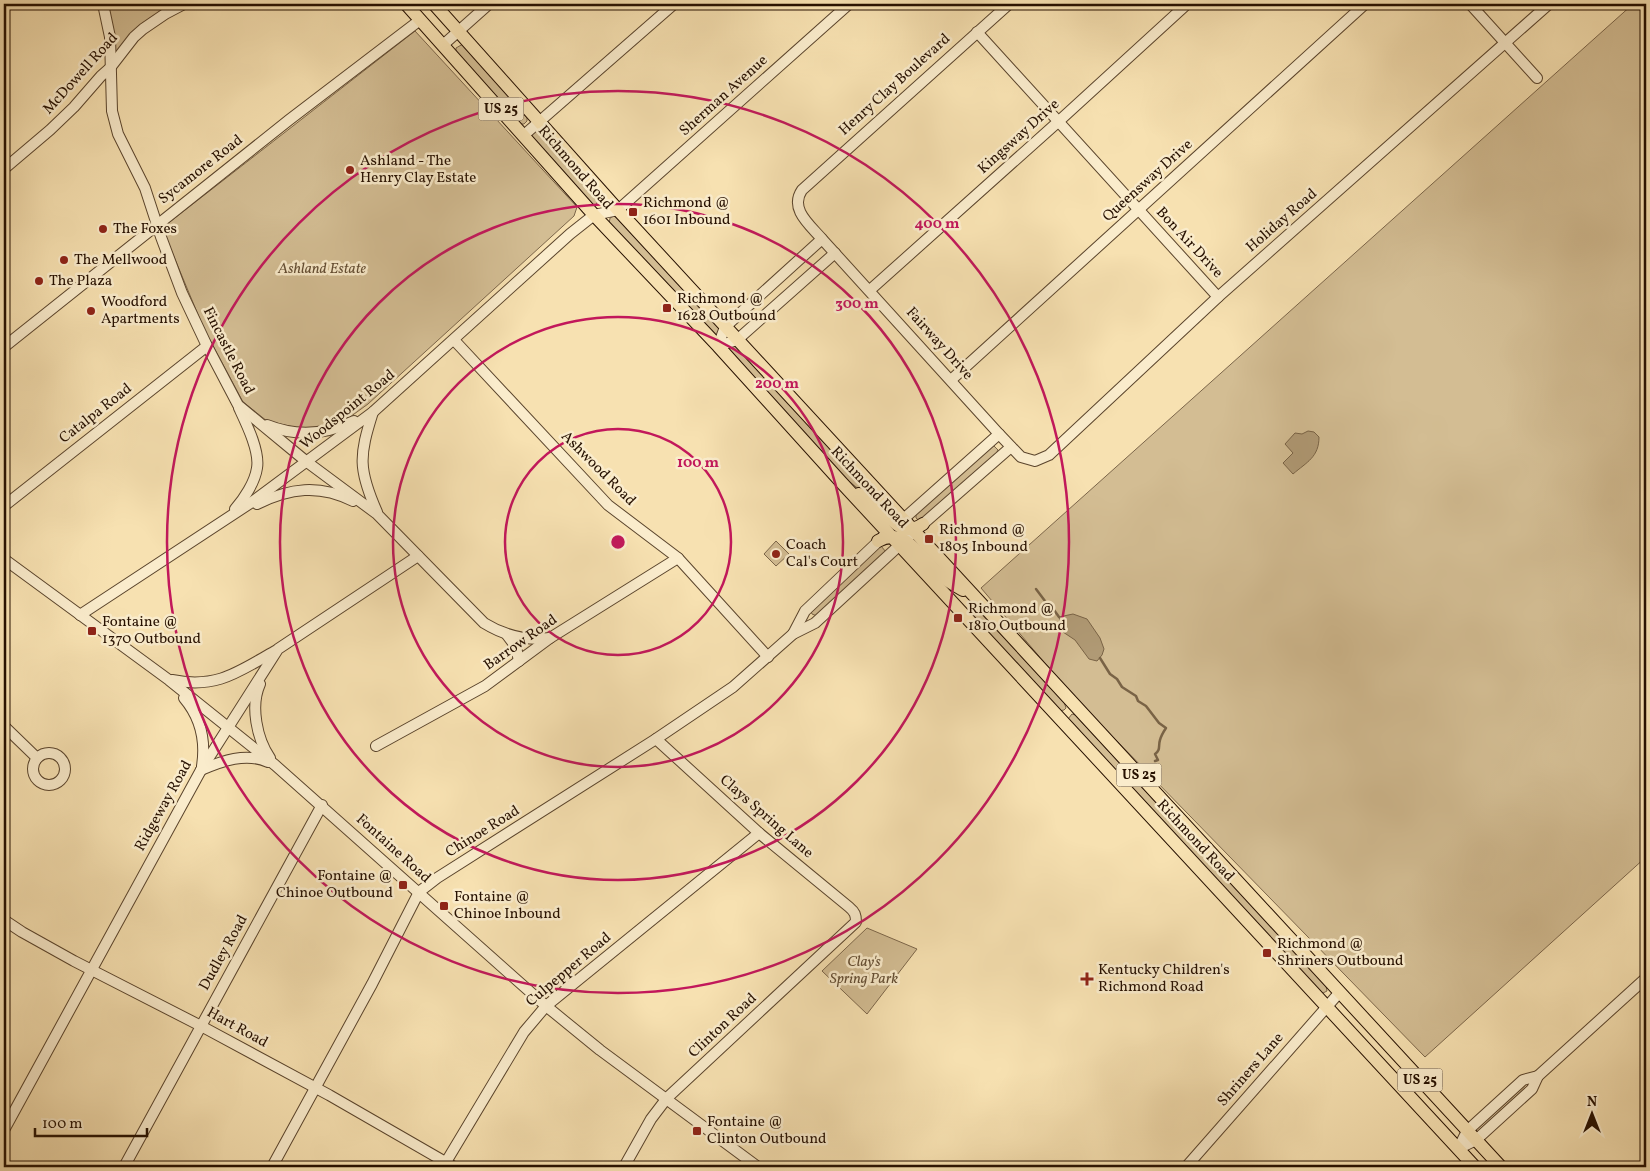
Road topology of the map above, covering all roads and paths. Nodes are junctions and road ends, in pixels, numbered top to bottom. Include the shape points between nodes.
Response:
1 (103, 4) edge
2 (184, 4) edge
3 (406, 4) edge
4 (434, 4) edge
5 (489, 4) edge
6 (674, 4) edge
7 (849, 4) edge
8 (1009, 4) edge
9 (1187, 4) edge
10 (1365, 4) edge
11 (1470, 4) edge
12 (1549, 4) edge
13 (420, 20) junction
14 (458, 31) junction
15 (977, 32) junction
16 (1505, 43) junction
17 (443, 45) junction
18 (110, 68) junction
19 (1537, 78) dead end
20 (538, 121) junction
21 (1058, 122) junction
22 (524, 134) junction
23 (4, 169) edge
24 (802, 190) joint
25 (618, 210) junction
26 (1138, 211) junction
27 (594, 215) junction
28 (157, 225) junction
29 (822, 239) junction
30 (835, 253) junction
31 (870, 290) junction
32 (1218, 297) junction
33 (725, 327) junction
34 (454, 340) junction
35 (738, 340) junction
36 (207, 346) junction
37 (718, 346) junction
38 (4, 347) edge
39 (951, 380) junction
40 (238, 405) junction
41 (373, 412) junction
42 (255, 419) junction
43 (998, 434) junction
44 (1011, 447) junction
45 (1036, 461) joint
46 (307, 462) junction
47 (4, 506) edge
48 (377, 514) junction
49 (229, 517) junction
50 (917, 528) junction
51 (895, 534) junction
52 (418, 556) junction
53 (678, 558) junction
54 (4, 559) edge
55 (976, 598) junction
56 (80, 615) junction
57 (506, 634) junction
58 (793, 634) junction
59 (550, 638) junction
60 (278, 650) junction
61 (768, 657) junction
62 (519, 661) junction
63 (169, 680) junction
64 (4, 726) edge
65 (228, 727) junction
66 (656, 739) junction
67 (376, 746) dead end
68 (37, 758) dead end
69 (276, 765) junction
70 (201, 770) junction
71 (322, 805) junction
72 (759, 833) junction
73 (419, 892) junction
74 (856, 917) joint
75 (4, 920) edge
76 (92, 969) junction
77 (1646, 978) edge
78 (1339, 993) junction
79 (546, 1006) junction
80 (1327, 1007) junction
81 (202, 1026) junction
82 (316, 1088) junction
83 (667, 1098) junction
84 (4, 1130) edge
85 (1471, 1136) junction
86 (1458, 1149) junction
87 (448, 1166) edge
88 (124, 1167) edge
89 (272, 1167) edge
90 (624, 1167) edge
91 (758, 1167) edge
92 (1186, 1167) edge
93 (1475, 1167) edge
94 (1501, 1167) edge

1 - 18 street, Fincastle Road via 110,37
2 - 18 street, McDowell Road via 143,29
3 - 13 main road, Richmond Road / US 25
4 - 14 main road, Richmond Road / US 25
5 - 14 street
6 - 20 street
7 - 25 street, Sherman Avenue
8 - 15 street, Henry Clay Boulevard
9 - 21 street, Kingsway Drive
10 - 26 street, Queensway Drive
11 - 16 street
12 - 16 street, Holiday Road
13 - 17 main road, Richmond Road / US 25
13 - 28 street, Sycamore Road
14 - 17 street
14 - 20 main road, Richmond Road / US 25
15 - 21 street, Bon Air Drive
15 - 24 street, Henry Clay Boulevard
16 - 19 street
16 - 32 street, Holiday Road
17 - 22 main road, Richmond Road / US 25
18 - 23 street, McDowell Road via 50,130
18 - 28 street, Fincastle Road via 114,122 145,188
20 - 22 street
20 - 25 main road, Richmond Road / US 25
21 - 26 street, Bon Air Drive
21 - 31 street, Kingsway Drive
22 - 27 main road, Richmond Road / US 25
24 - 29 street, Fairway Drive via 797,207
25 - 27 street, Woodspoint Road
25 - 33 main road, Richmond Road / US 25
26 - 32 street, Bon Air Drive
26 - 39 street, Queensway Drive
27 - 34 street, Woodspoint Road
27 - 37 main road, Richmond Road / US 25
28 - 36 street, Fincastle Road via 174,274
28 - 38 street, Sycamore Road
29 - 30 street, Fairway Drive
29 - 33 street
30 - 31 street, Fairway Drive
30 - 35 street
31 - 39 street, Fairway Drive
32 - 45 street, Holiday Road via 1049,454
33 - 35 main road, Richmond Road / US 25
33 - 37 street
34 - 41 street, Woodspoint Road
34 - 53 street, Ashwood Road via 608,505
35 - 37 street
35 - 51 main road, Richmond Road / US 25
36 - 40 street, Fincastle Road
36 - 47 street, Catalpa Road
37 - 51 main road, Richmond Road / US 25 via 841,482 879,508
39 - 43 street, Fairway Drive
40 - 42 street, Fincastle Road
40 - 49 street via 250,433 257,470 248,490
41 - 42 street via 339,428 313,434 288,432
41 - 46 street, Woodspoint Road
41 - 48 street via 362,463 366,487
42 - 46 street, Fincastle Road
43 - 44 street, Fairway Drive
43 - 51 street
44 - 45 street, Fairway Drive via 1020,457
44 - 50 street
46 - 48 street, Fincastle Road
46 - 49 street, Woodspoint Road
48 - 49 street via 334,493 298,490 273,497
48 - 52 street, Fincastle Road
49 - 56 street, Woodspoint Road
50 - 51 main road via 901,528
50 - 55 main road, Richmond Road / US 25
51 - 55 main road via 946,580
51 - 58 street, Chinoe Road via 806,611
51 - 58 street, Chinoe Road via 815,623
51 - 80 main road, Richmond Road / US 25
52 - 57 street, Fincastle Road via 477,617
52 - 60 street, Ridgeway Road
53 - 59 street, Barrow Road
53 - 61 street, Ashwood Road
54 - 56 street, Fontaine Road
55 - 78 main road, Richmond Road / US 25
56 - 63 street, Fontaine Road
57 - 59 street, Fincastle Road via 532,640
57 - 62 street via 516,647
58 - 61 street, Chinoe Road
59 - 62 street, Barrow Road
60 - 63 street via 232,676 213,682
60 - 65 street, Ridgeway Road
60 - 69 street via 258,689 256,711 262,743
61 - 66 street, Chinoe Road via 733,687
62 - 67 street, Barrow Road via 485,686
63 - 65 street, Fontaine Road
63 - 70 street via 191,707 201,728
64 - 68 street
65 - 69 street, Fontaine Road
65 - 70 street, Ridgeway Road
66 - 72 street, Clays Spring Lane
66 - 73 street, Chinoe Road
69 - 70 street via 260,759 242,758
69 - 71 street, Fontaine Road
70 - 76 street, Ridgeway Road
71 - 73 street, Fontaine Road
71 - 81 street, Dudley Road
72 - 74 street, Clays Spring Lane via 855,912
72 - 79 street, Culpepper Road
73 - 79 street, Fontaine Road
73 - 82 street, Chinoe Road
74 - 83 street, Clinton Road via 856,922
75 - 76 street, Hart Road
76 - 81 street, Hart Road
76 - 84 street, Ridgeway Road
77 - 85 street via 1538,1076 1532,1089
78 - 80 street, Shriners Lane
78 - 85 main road, Richmond Road / US 25
79 - 83 street, Fontaine Road
79 - 87 street, Culpepper Road via 524,1032
80 - 86 main road, Richmond Road / US 25
80 - 92 street, Shriners Lane
81 - 82 street, Hart Road
81 - 88 street, Dudley Road
82 - 87 street, Hart Road
82 - 89 street, Chinoe Road
83 - 90 street, Clinton Road
83 - 91 street, Fontaine Road
85 - 86 street
85 - 94 main road, Richmond Road / US 25
86 - 93 main road, Richmond Road / US 25

